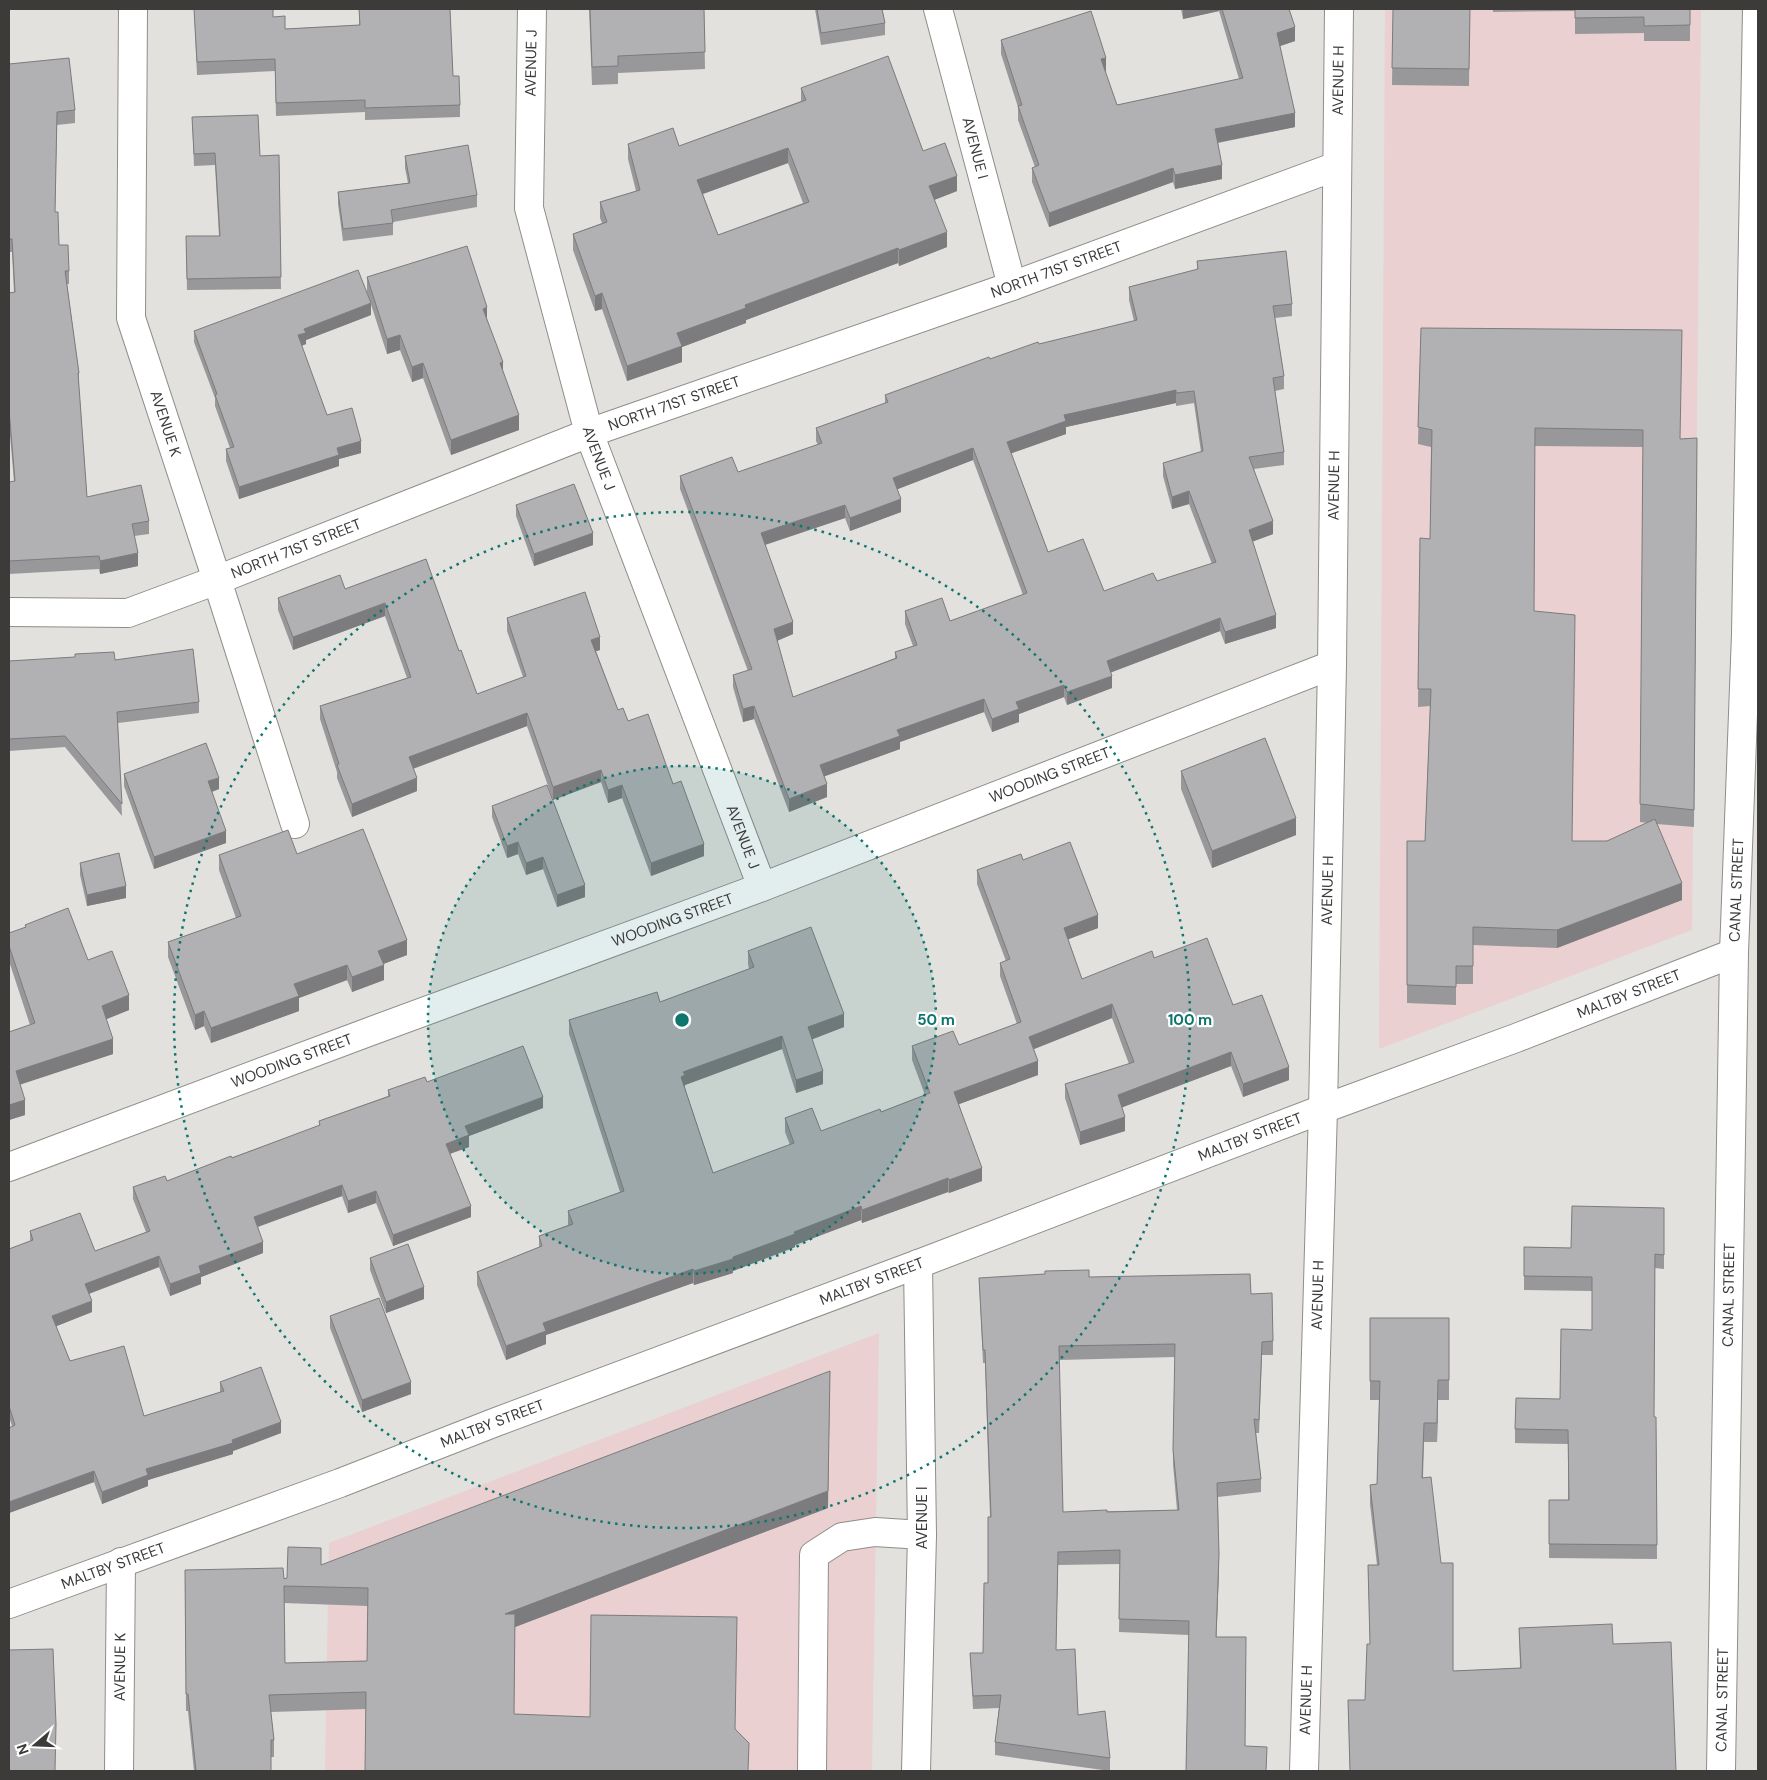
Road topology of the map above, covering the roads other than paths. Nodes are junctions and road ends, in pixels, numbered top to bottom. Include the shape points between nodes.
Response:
1 (133, 9) edge
2 (532, 9) edge
3 (938, 9) edge
4 (1339, 9) edge
5 (1757, 9) edge
6 (1337, 166) junction
7 (1756, 195) edge
8 (1012, 286) junction
9 (1755, 297) edge
10 (589, 433) junction
11 (217, 580) junction
12 (9, 612) edge
13 (1752, 634) edge
14 (1332, 665) junction
15 (295, 824) dead end
16 (762, 887) junction
17 (1734, 953) junction
18 (1324, 1109) junction
19 (9, 1167) edge
20 (918, 1264) junction
21 (922, 1535) junction
22 (121, 1562) junction
23 (9, 1604) edge
24 (119, 1771) edge
25 (812, 1771) edge
26 (916, 1771) edge
27 (1304, 1771) edge
28 (1721, 1771) edge

1 - 11 street, AVENUE K via 131,318
2 - 10 street, AVENUE J via 530,208
3 - 8 street, AVENUE I
4 - 6 street, AVENUE H
5 - 7 street, CANAL STREET
6 - 8 street, NORTH 71ST STREET
6 - 14 street, AVENUE H
7 - 9 street, CANAL STREET
8 - 10 street, NORTH 71ST STREET
9 - 13 street, CANAL STREET
10 - 11 street, NORTH 71ST STREET
10 - 16 street, AVENUE J
11 - 12 street, NORTH 71ST STREET via 128,613
11 - 15 street, AVENUE K
13 - 17 street, CANAL STREET
14 - 16 street, WOODING STREET
14 - 18 street, AVENUE H
16 - 19 street, WOODING STREET
17 - 18 street, MALTBY STREET
17 - 28 street, CANAL STREET
18 - 20 street, MALTBY STREET
18 - 27 street, AVENUE H
20 - 21 street, AVENUE I
20 - 22 street, MALTBY STREET via 340,1483
21 - 25 street via 875,1532 842,1537 814,1555
21 - 26 street, AVENUE I
22 - 23 street, MALTBY STREET
22 - 24 street, AVENUE K

